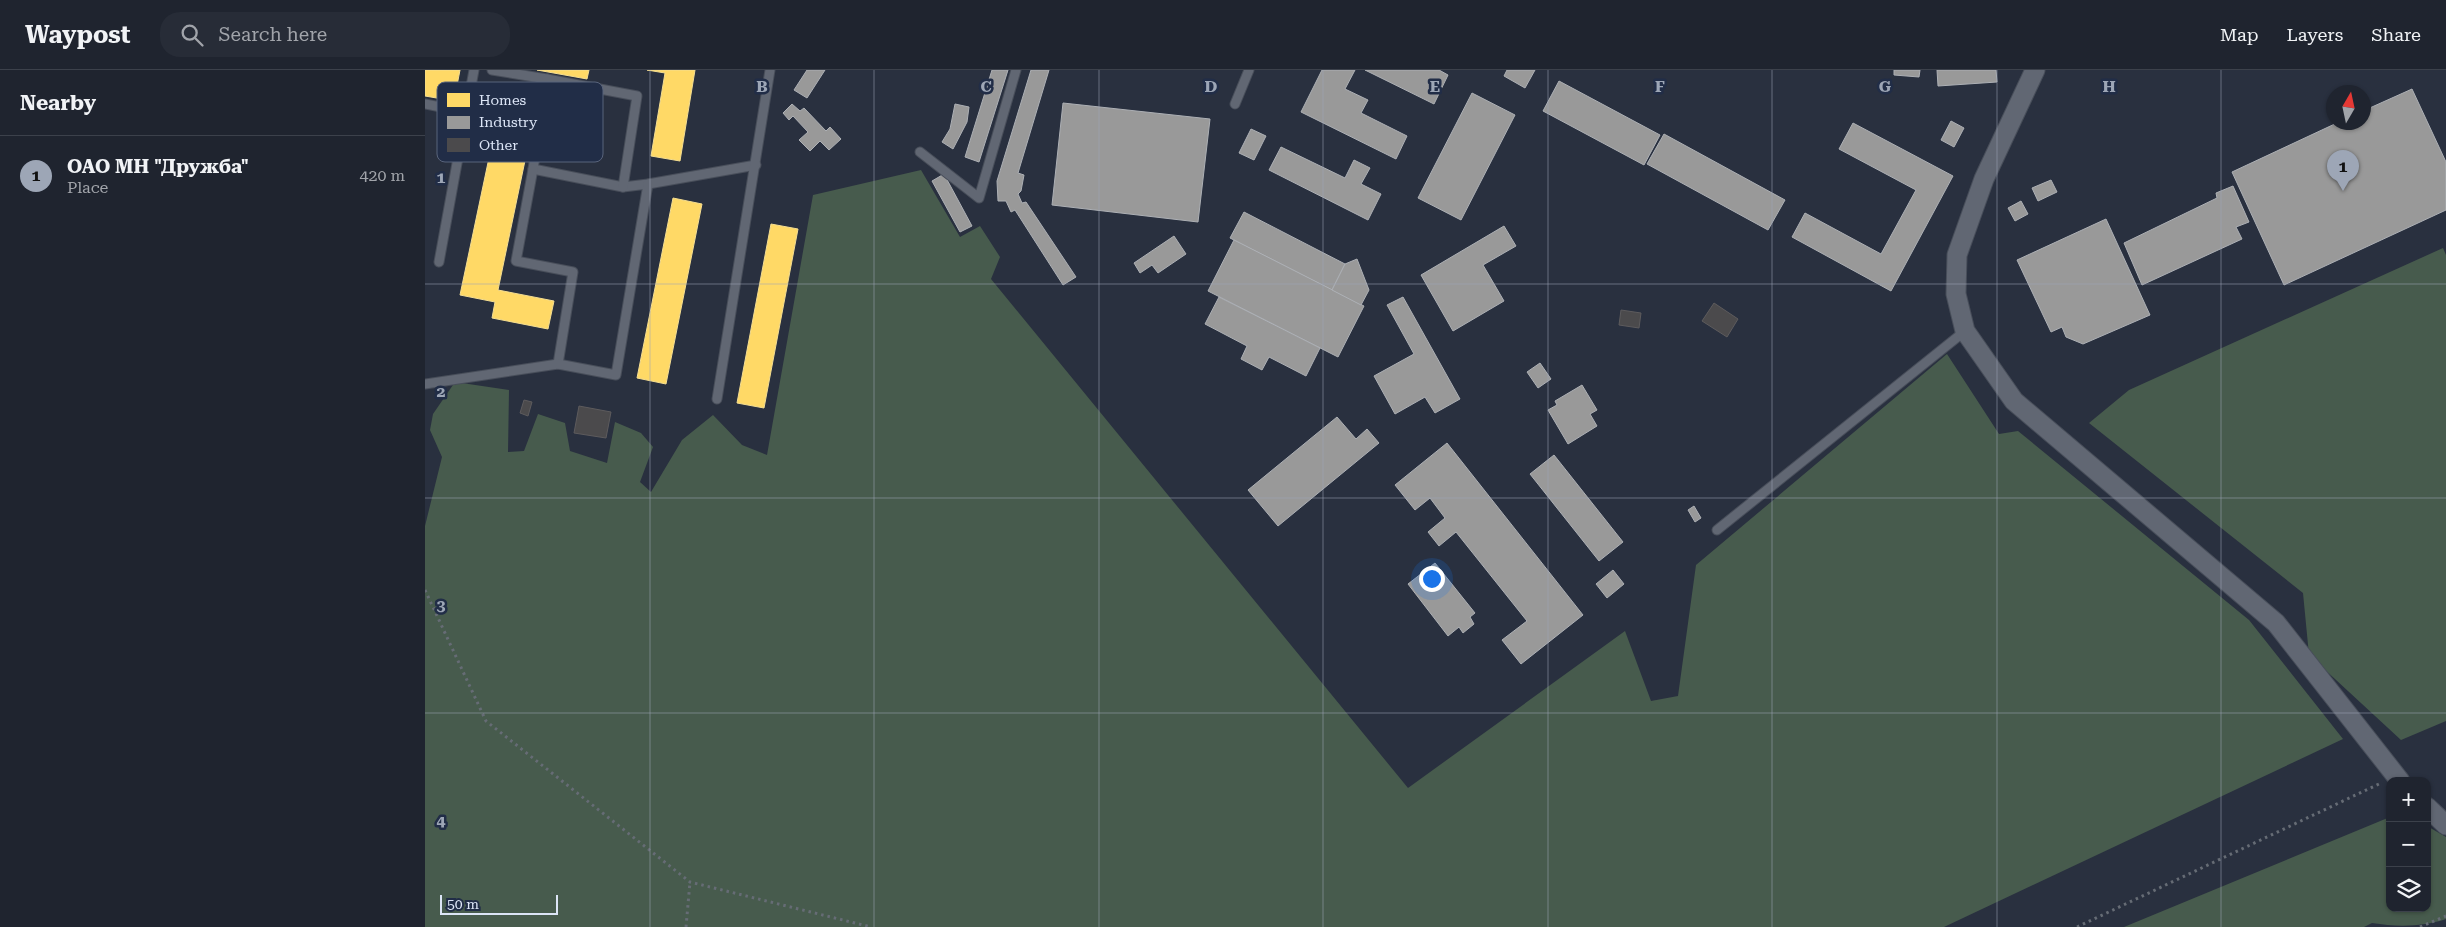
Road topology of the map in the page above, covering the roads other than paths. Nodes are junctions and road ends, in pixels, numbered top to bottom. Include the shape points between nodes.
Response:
1 (492, 70) edge
2 (770, 70) edge
3 (1016, 70) edge
4 (1249, 70) edge
5 (2035, 70) edge
6 (547, 79) junction
7 (547, 82) edge
8 (563, 82) edge
9 (603, 90) edge
10 (1235, 104) dead end
11 (920, 152) dead end
12 (457, 162) edge
13 (534, 162) edge
14 (756, 165) junction
15 (533, 169) junction
16 (648, 184) junction
17 (623, 187) junction
18 (439, 262) dead end
19 (1965, 331) junction
20 (558, 364) junction
21 (425, 384) edge
22 (717, 399) dead end
23 (1717, 530) dead end
24 (2397, 777) edge
25 (2431, 810) edge
26 (2446, 825) edge

1 - 6 lane
2 - 14 lane
3 - 11 lane via 979,198
4 - 10 lane
5 - 19 street via 1984,179 1957,255 1956,294
6 - 7 lane
6 - 8 lane
9 - 17 lane via 637,96
12 - 18 lane
13 - 15 lane
14 - 16 lane
14 - 22 lane
15 - 17 lane
15 - 20 lane via 516,261 573,272
16 - 17 lane
16 - 20 lane via 616,375
19 - 23 lane
19 - 24 street via 2014,401 2277,623
20 - 21 lane
25 - 26 street

